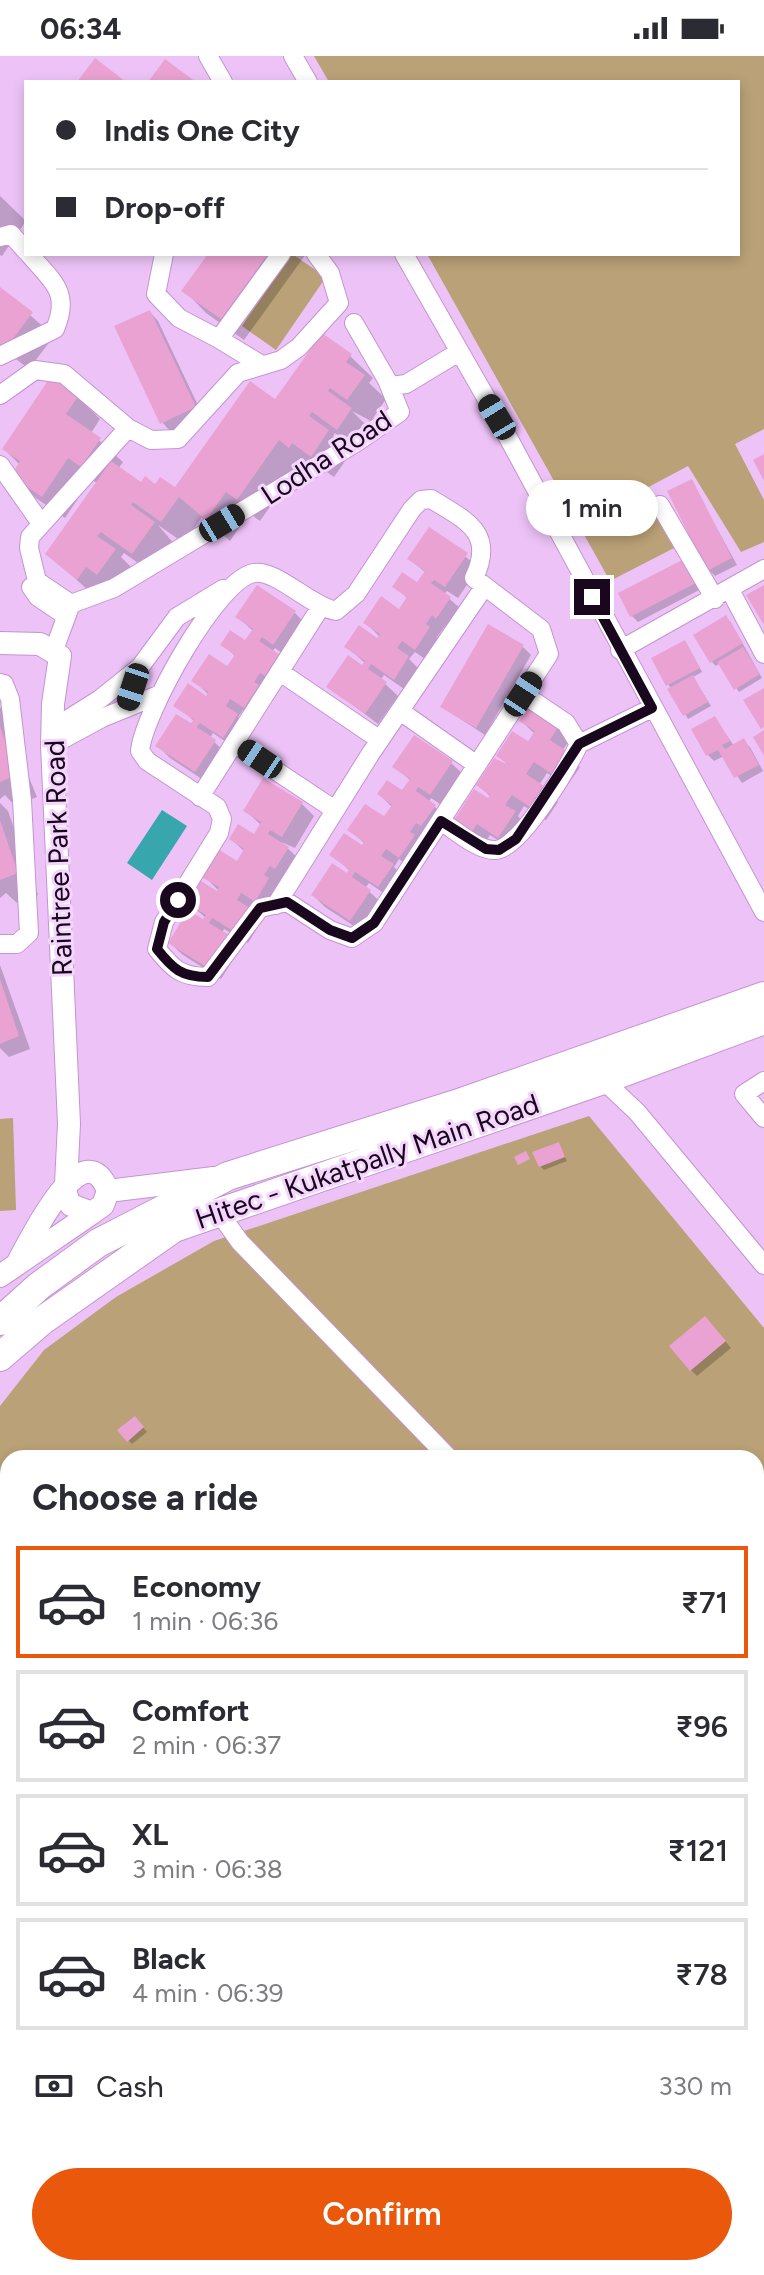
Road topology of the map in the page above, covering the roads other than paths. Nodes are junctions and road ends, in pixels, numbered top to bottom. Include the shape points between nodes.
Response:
1 (208, 56) edge
2 (293, 56) edge
3 (222, 80) edge
4 (307, 80) edge
5 (0, 237) edge
6 (24, 249) edge
7 (31, 256) edge
8 (164, 256) edge
9 (280, 256) edge
10 (317, 256) edge
11 (405, 256) edge
12 (354, 323) dead end
13 (219, 339) junction
14 (459, 352) junction
15 (0, 356) edge
16 (260, 364) junction
17 (393, 384) junction
18 (0, 395) edge
19 (128, 428) junction
20 (0, 465) edge
21 (660, 505) dead end
22 (40, 522) junction
23 (764, 569) edge
24 (233, 584) junction
25 (31, 587) dead end
26 (484, 587) junction
27 (723, 595) junction
28 (320, 608) junction
29 (71, 610) junction
30 (0, 643) edge
31 (620, 650) junction
32 (54, 651) junction
33 (764, 654) edge
34 (140, 667) junction
35 (280, 672) junction
36 (0, 683) edge
37 (523, 694) junction
38 (158, 695) junction
39 (127, 707) junction
40 (652, 708) junction
41 (400, 711) junction
42 (53, 737) junction
43 (380, 740) junction
44 (234, 743) junction
45 (579, 744) junction
46 (477, 765) junction
47 (200, 797) junction
48 (335, 810) junction
49 (441, 821) junction
50 (276, 905) junction
51 (764, 912) edge
52 (0, 944) edge
53 (764, 996) edge
54 (764, 1020) edge
55 (603, 1080) junction
56 (764, 1081) edge
57 (764, 1118) edge
58 (69, 1124) junction
59 (228, 1176) junction
60 (66, 1183) junction
61 (102, 1183) junction
62 (92, 1213) junction
63 (220, 1214) junction
64 (19, 1260) junction
65 (764, 1265) edge
66 (0, 1276) edge
67 (0, 1321) edge
68 (0, 1357) edge
69 (441, 1450) edge

1 - 3 street
2 - 4 street
5 - 6 street via 11,234
7 - 15 street via 58,287 64,309 55,329
8 - 13 street via 156,294 179,318
9 - 13 street
10 - 16 street via 330,273 339,303 299,347 281,360
11 - 14 street
12 - 17 street, Lodha Road
13 - 16 street
14 - 17 street via 406,384
14 - 31 street
16 - 19 street via 238,373 178,439 151,440
17 - 29 street, Lodha Road via 400,412 392,420
18 - 19 street via 35,370 64,374
19 - 22 street
20 - 22 street
21 - 27 street
22 - 29 street via 29,548 37,581
23 - 27 street
24 - 28 street via 253,573 268,575
24 - 34 street via 177,617
24 - 38 street
25 - 29 street via 38,597
26 - 28 street via 474,578 481,563 472,525 431,499 421,500 347,606 336,611
26 - 37 street via 541,629 548,643 549,654
26 - 41 street
27 - 31 street
27 - 33 street
28 - 35 street
29 - 32 street
29 - 32 street
30 - 32 street
31 - 40 street
32 - 42 street, Raintree Park Road
34 - 39 street
34 - 42 street
35 - 43 street
35 - 44 street
36 - 52 street via 10,699 20,785 29,933 17,944
37 - 45 street via 566,723
37 - 46 street
38 - 39 street
38 - 47 street via 140,751
39 - 42 street
40 - 45 street
40 - 51 street
41 - 43 street
41 - 46 street
42 - 58 street, Raintree Park Road
43 - 48 street
44 - 47 street
44 - 48 street
45 - 49 street via 516,839 499,850 486,849
46 - 49 street
47 - 50 street via 217,807 222,819 219,833 164,922 157,949 185,977 208,977 260,908
48 - 50 street
49 - 50 street via 374,923 352,938 287,902
53 - 59 main road via 462,1102
54 - 55 main road, Hitec - Kukatpally Main Road
55 - 63 main road, Hitec - Kukatpally Main Road
55 - 65 street via 637,1112
56 - 57 street via 744,1094
58 - 60 street, Raintree Park Road
58 - 61 street, Raintree Park Road
59 - 61 street
59 - 67 main road via 98,1243
60 - 61 street via 80,1173
60 - 62 street via 71,1205
60 - 64 street
61 - 62 street via 103,1205
62 - 64 street
63 - 68 main road, Hitec - Kukatpally Main Road via 174,1228 43,1320
63 - 69 street via 240,1242
64 - 66 street

